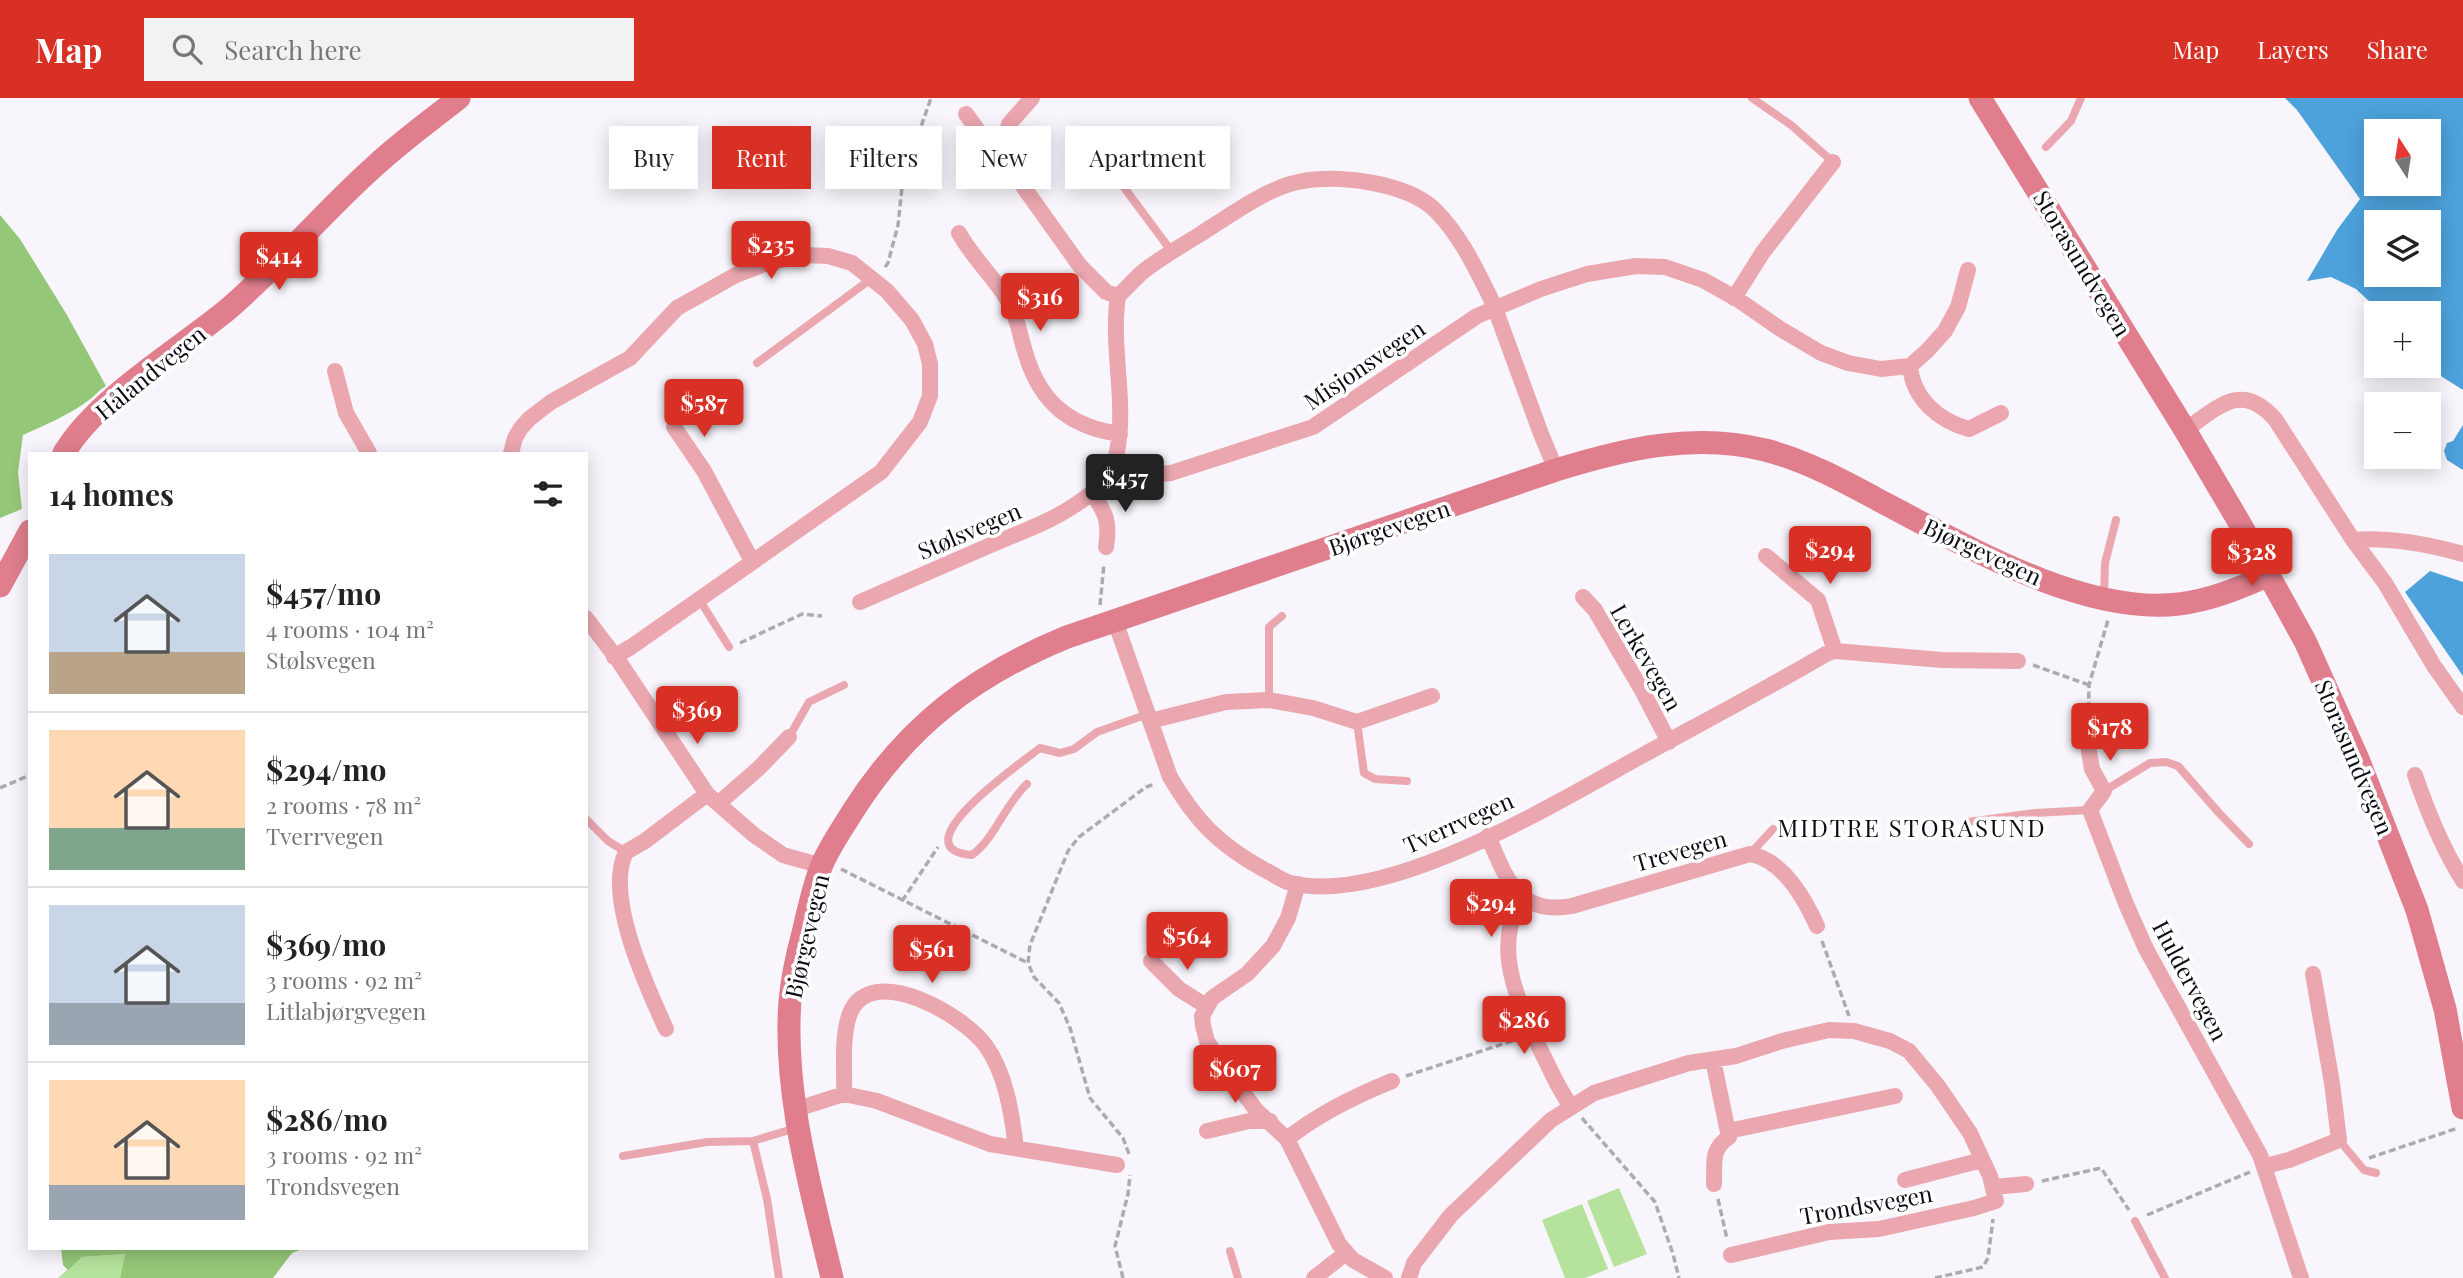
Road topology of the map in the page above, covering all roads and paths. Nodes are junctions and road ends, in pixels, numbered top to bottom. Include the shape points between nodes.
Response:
1 (459, 98) edge
2 (931, 98) edge
3 (1032, 98) edge
4 (1752, 98) edge
5 (1980, 98) edge
6 (2081, 98) edge
7 (966, 114) dead end
8 (975, 126) edge
9 (1009, 126) edge
10 (2046, 147) dead end
11 (1833, 162) joint
12 (1025, 189) edge
13 (1125, 189) edge
14 (959, 233) dead end
15 (892, 249) dead end
16 (1172, 252) junction
17 (1968, 270) dead end
18 (871, 279) junction
19 (1118, 296) junction
20 (1734, 298) junction
21 (1491, 309) junction
22 (757, 363) dead end
23 (1910, 366) junction
24 (335, 372) dead end
25 (2001, 413) dead end
26 (674, 427) dead end
27 (2185, 430) junction
28 (1119, 433) junction
29 (65, 452) edge
30 (368, 452) edge
31 (512, 452) edge
32 (1116, 460) junction
33 (1556, 470) junction
34 (1092, 492) junction
35 (2116, 520) dead end
36 (28, 535) edge
37 (2353, 540) junction
38 (1106, 547) joint
39 (2463, 554) edge
40 (1766, 556) dead end
41 (752, 561) junction
42 (2269, 575) junction
43 (0, 586) edge
44 (1583, 597) dead end
45 (699, 599) junction
46 (860, 602) dead end
47 (2103, 611) junction
48 (822, 616) dead end
49 (1282, 616) dead end
50 (2121, 620) dead end
51 (588, 623) edge
52 (1109, 623) junction
53 (729, 647) joint
54 (1835, 651) junction
55 (614, 657) junction
56 (2018, 661) joint
57 (844, 685) dead end
58 (2089, 685) junction
59 (1432, 696) dead end
60 (1269, 700) junction
61 (2463, 707) edge
62 (1149, 718) junction
63 (1357, 722) junction
64 (789, 737) joint
65 (1669, 742) junction
66 (2088, 745) joint
67 (2415, 775) dead end
68 (28, 776) edge
69 (1170, 777) junction
70 (1407, 781) dead end
71 (1027, 784) dead end
72 (0, 788) edge
73 (2104, 791) junction
74 (713, 799) junction
75 (2090, 810) junction
76 (588, 820) edge
77 (1968, 822) dead end
78 (1773, 829) dead end
79 (947, 835) junction
80 (1488, 836) junction
81 (2249, 844) dead end
82 (626, 852) junction
83 (1750, 854) junction
84 (822, 866) junction
85 (2463, 881) edge
86 (1298, 884) junction
87 (902, 901) junction
88 (1525, 901) junction
89 (1817, 926) joint
90 (1151, 961) dead end
91 (1028, 964) junction
92 (2313, 974) dead end
93 (1206, 1006) junction
94 (666, 1030) dead end
95 (1854, 1031) junction
96 (1534, 1034) junction
97 (1713, 1060) junction
98 (2461, 1072) edge
99 (1392, 1081) joint
100 (844, 1094) junction
101 (1895, 1096) dead end
102 (1571, 1106) junction
103 (2463, 1108) edge
104 (798, 1118) junction
105 (1270, 1121) junction
106 (2463, 1127) edge
107 (1207, 1131) dead end
108 (1728, 1131) junction
109 (1287, 1139) junction
110 (2339, 1140) junction
111 (753, 1141) junction
112 (1016, 1148) junction
113 (623, 1156) dead end
114 (1982, 1160) junction
115 (2357, 1161) junction
116 (1126, 1163) junction
117 (2264, 1166) junction
118 (2376, 1173) dead end
119 (1905, 1180) dead end
120 (1714, 1184) joint
121 (2026, 1184) joint
122 (1995, 1194) junction
123 (2135, 1221) junction
124 (1230, 1251) dead end
125 (1346, 1253) junction
126 (1731, 1255) joint
127 (779, 1278) edge
128 (832, 1278) edge
129 (1123, 1278) edge
130 (1238, 1278) edge
131 (1314, 1278) edge
132 (1385, 1278) edge
133 (1409, 1278) edge
134 (1679, 1278) edge
135 (1935, 1278) edge
136 (2165, 1278) edge
137 (2301, 1278) edge

1 - 29 street, Hålandvegen via 375,165 227,310 100,411
2 - 15 path via 903,178
3 - 9 street
4 - 11 lane
5 - 27 street, Storasundvegen
6 - 10 lane via 2071,121
7 - 8 street
11 - 20 street via 1763,252
12 - 19 street via 1080,265 1106,292
13 - 16 lane
14 - 28 street via 1006,297 1019,321 1032,373 1050,400 1072,420 1095,430
16 - 19 street
16 - 21 street via 1238,210 1298,182 1363,181 1393,186 1434,209 1460,241 1492,301
17 - 23 street via 1958,307 1945,331
18 - 22 lane
18 - 31 street via 852,263 816,255 767,263 736,275 677,308 631,358 529,419 515,438
18 - 41 street via 912,320 925,344 930,396 920,422 881,472
19 - 28 street, Stølsvegen
20 - 21 street, Misjonsvegen via 1703,280 1665,267 1636,266 1587,274
20 - 23 street, Misjonsvegen via 1821,353 1881,369
21 - 32 street, Misjonsvegen via 1319,424 1163,474 1140,471
21 - 33 street via 1496,311
23 - 25 street via 1917,391 1951,424 1969,429
24 - 30 street via 346,413
26 - 41 street via 704,471
27 - 37 street via 2231,401 2248,399 2265,407
27 - 42 street, Storasundvegen
28 - 32 street, Stølsvegen
32 - 34 street, Stølsvegen
33 - 47 street, Bjørgevegen via 1614,452 1654,446 1699,442 1766,450 1809,465
33 - 52 street, Bjørgevegen
34 - 38 street via 1107,517
34 - 46 street, Stølsvegen via 1051,519
35 - 47 lane via 2105,563
36 - 43 street
37 - 39 street via 2402,540
37 - 61 street
38 - 52 path via 1100,602
40 - 54 street via 1818,600
41 - 45 street
42 - 47 street, Bjørgevegen via 2224,593 2177,604
42 - 98 street, Storasundvegen via 2328,690 2395,849 2431,955
44 - 65 street, Lerkevegen via 1595,610
45 - 53 lane
45 - 55 street
47 - 50 path
47 - 58 path
48 - 53 path via 802,614
49 - 60 lane via 1269,627
51 - 55 street
52 - 62 street, Tverrvegen
52 - 84 street, Bjørgevegen via 1026,654 939,710 867,789
54 - 56 street
54 - 65 street, Tverrvegen
55 - 74 street
56 - 58 path
57 - 64 lane via 809,702
58 - 66 path
59 - 63 street
60 - 62 street via 1226,702
60 - 63 street
62 - 69 street, Tverrvegen
62 - 79 lane via 1097,732 1060,753 1040,748 984,792
63 - 70 lane via 1364,773 1375,779
64 - 74 street via 759,768
65 - 80 street, Tverrvegen
66 - 73 street via 2092,769
67 - 85 street via 2431,822
68 - 72 path
69 - 86 street, Tverrvegen via 1215,838 1246,860
69 - 91 path via 1146,788 1079,837 1068,851 1030,945
71 - 79 lane via 972,855 961,854
73 - 75 street
73 - 81 lane via 2150,763 2178,765
74 - 82 street
74 - 84 street via 783,855
75 - 77 lane
75 - 117 street, Huldervegen via 2146,949
76 - 82 lane
78 - 83 lane
79 - 87 path
80 - 86 street, Tverrvegen via 1444,857 1378,879
80 - 88 street via 1506,876
82 - 94 street via 620,873 622,912
83 - 88 street, Trevegen via 1572,906
83 - 89 street, Trevegen via 1770,860 1804,897
84 - 87 path via 839,868
84 - 104 street, Bjørgevegen via 794,968 790,1002
86 - 93 street via 1273,946 1247,974
87 - 91 path
88 - 96 street via 1512,920 1509,956 1518,1002
89 - 95 path
90 - 93 street via 1179,989
91 - 116 path via 1059,1003 1090,1098 1123,1139
92 - 110 street
93 - 105 street via 1202,1016 1207,1041 1256,1110
95 - 97 street via 1829,1030
95 - 114 street via 1909,1051 1970,1133
96 - 99 path
96 - 102 street
97 - 102 street via 1622,1083
97 - 108 street
98 - 103 street, Storasundvegen
99 - 109 street via 1330,1110
100 - 104 street
100 - 112 street via 877,1101 989,1144
100 - 112 street via 848,1022 855,1005 876,991 918,998 967,1028 986,1046 1004,1084
101 - 108 street
102 - 133 street via 1451,1215 1414,1263
102 - 134 path via 1655,1202
104 - 111 lane
104 - 128 street, Bjørgevegen
105 - 107 street
105 - 109 street
106 - 115 path
108 - 120 street via 1729,1137 1715,1152
109 - 125 street
110 - 115 lane
110 - 117 street
111 - 113 lane via 707,1142
111 - 127 lane
112 - 116 street
114 - 119 street, Trondsvegen
114 - 122 street
115 - 118 lane via 2364,1170
116 - 129 path via 1128,1194 1115,1246
117 - 123 path
117 - 137 street, Huldervegen
120 - 126 path
121 - 122 street, Trondsvegen
121 - 123 path via 2101,1168
122 - 126 street, Trondsvegen via 1974,1208 1879,1229 1829,1232
122 - 135 path via 1983,1267
123 - 136 lane
124 - 130 lane
125 - 131 street
125 - 132 street

